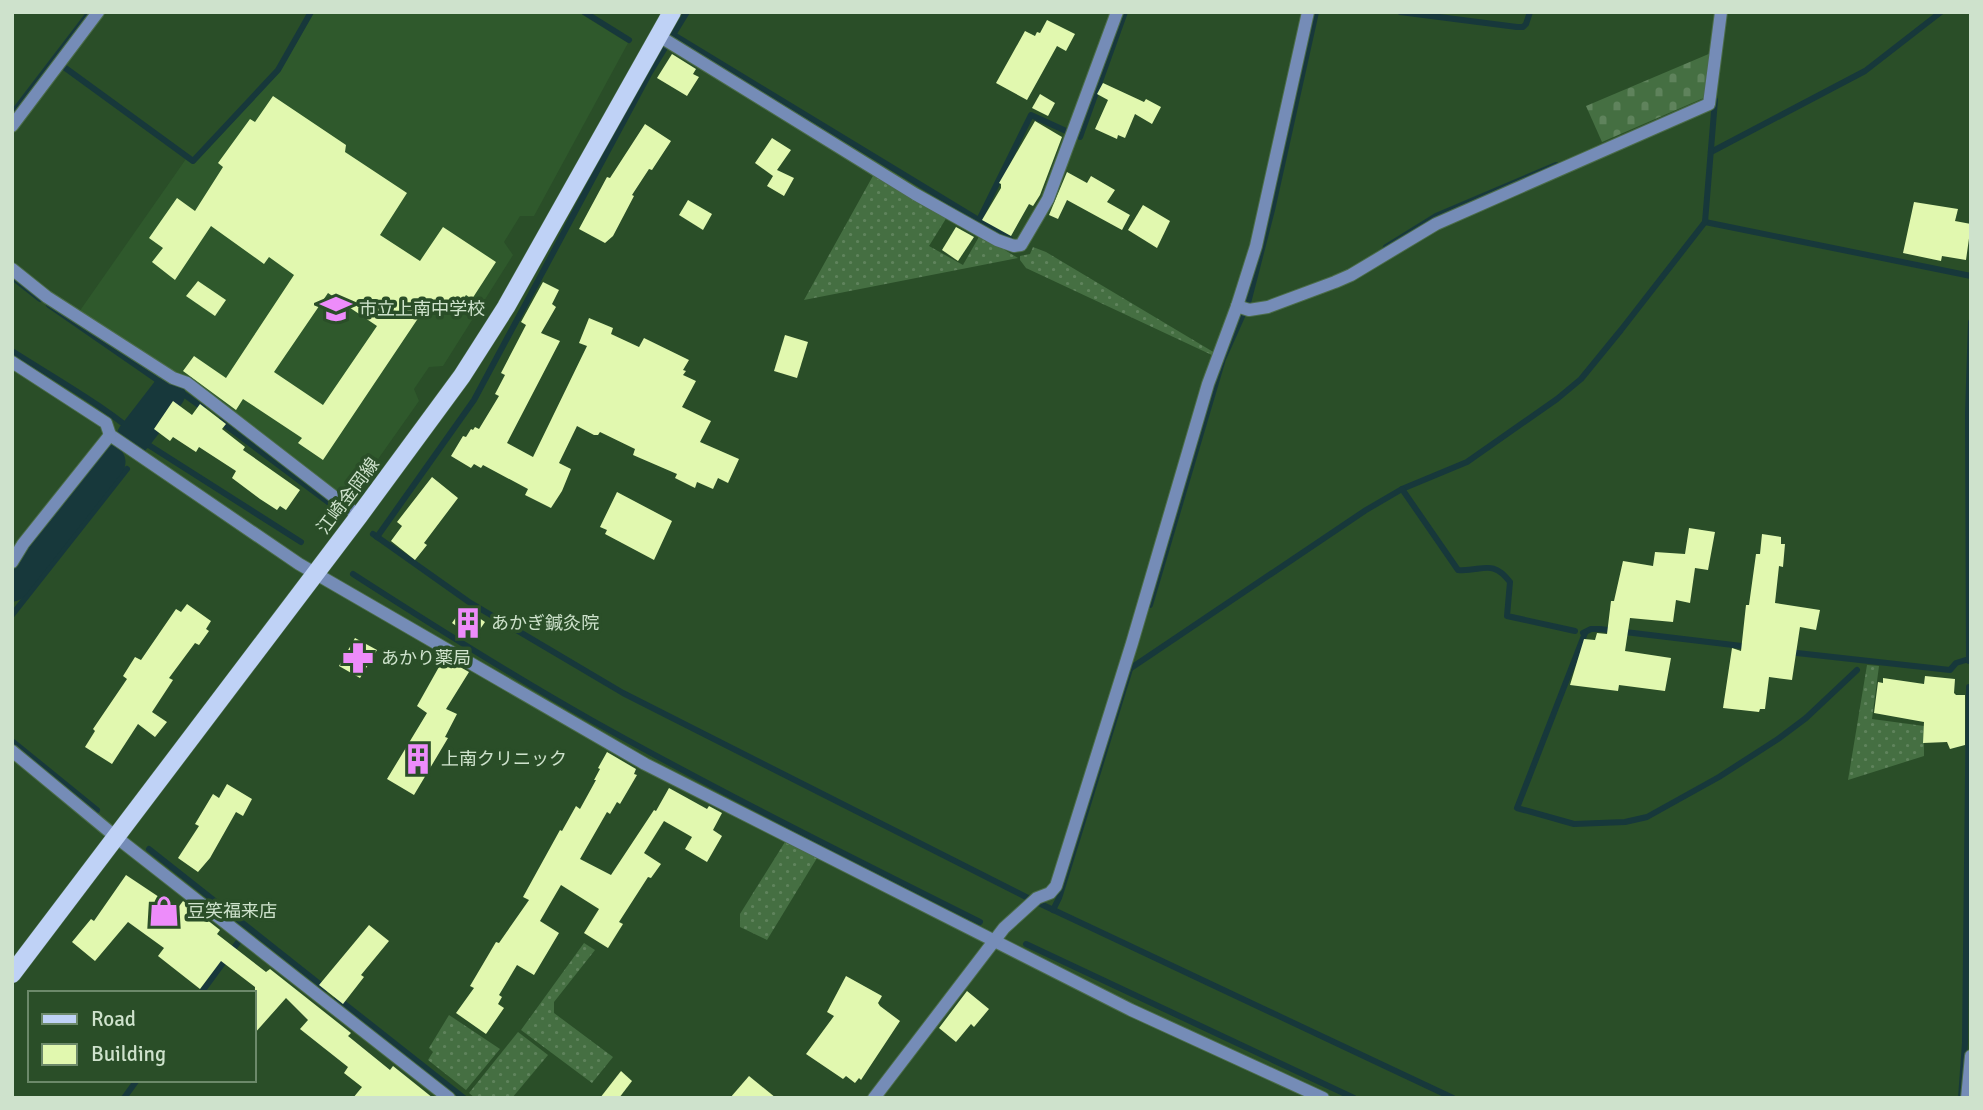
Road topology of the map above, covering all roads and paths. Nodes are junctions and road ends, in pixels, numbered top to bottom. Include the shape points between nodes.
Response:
1 (98, 12) edge
2 (672, 12) edge
3 (1117, 12) edge
4 (1308, 12) edge
5 (1721, 12) edge
6 (665, 40) junction
7 (12, 126) edge
8 (12, 269) edge
9 (1243, 308) junction
10 (12, 362) edge
11 (110, 435) junction
12 (359, 516) junction
13 (12, 562) edge
14 (316, 573) junction
15 (12, 751) edge
16 (116, 837) junction
17 (994, 940) junction
18 (12, 974) edge
19 (1971, 1056) edge
20 (449, 1098) edge
21 (874, 1098) edge
22 (1323, 1098) edge
23 (1967, 1098) edge

1 - 7 street
2 - 6 main road, 江崎金岡線
3 - 6 street via 1048,199 1021,244 1014,246 915,194
4 - 9 street
5 - 9 street via 1709,104 1436,224 1351,275 1268,307
6 - 12 main road, 江崎金岡線 via 462,376
8 - 12 street via 47,297 187,383
9 - 17 street via 1208,384 1056,886
10 - 11 street via 106,423
11 - 13 street
11 - 14 street
12 - 14 main road, 江崎金岡線
14 - 16 main road, 江崎金岡線
14 - 17 street via 645,764
15 - 16 street
16 - 18 main road, 江崎金岡線
16 - 20 street
17 - 21 street
17 - 22 street via 1131,1010
19 - 23 street

